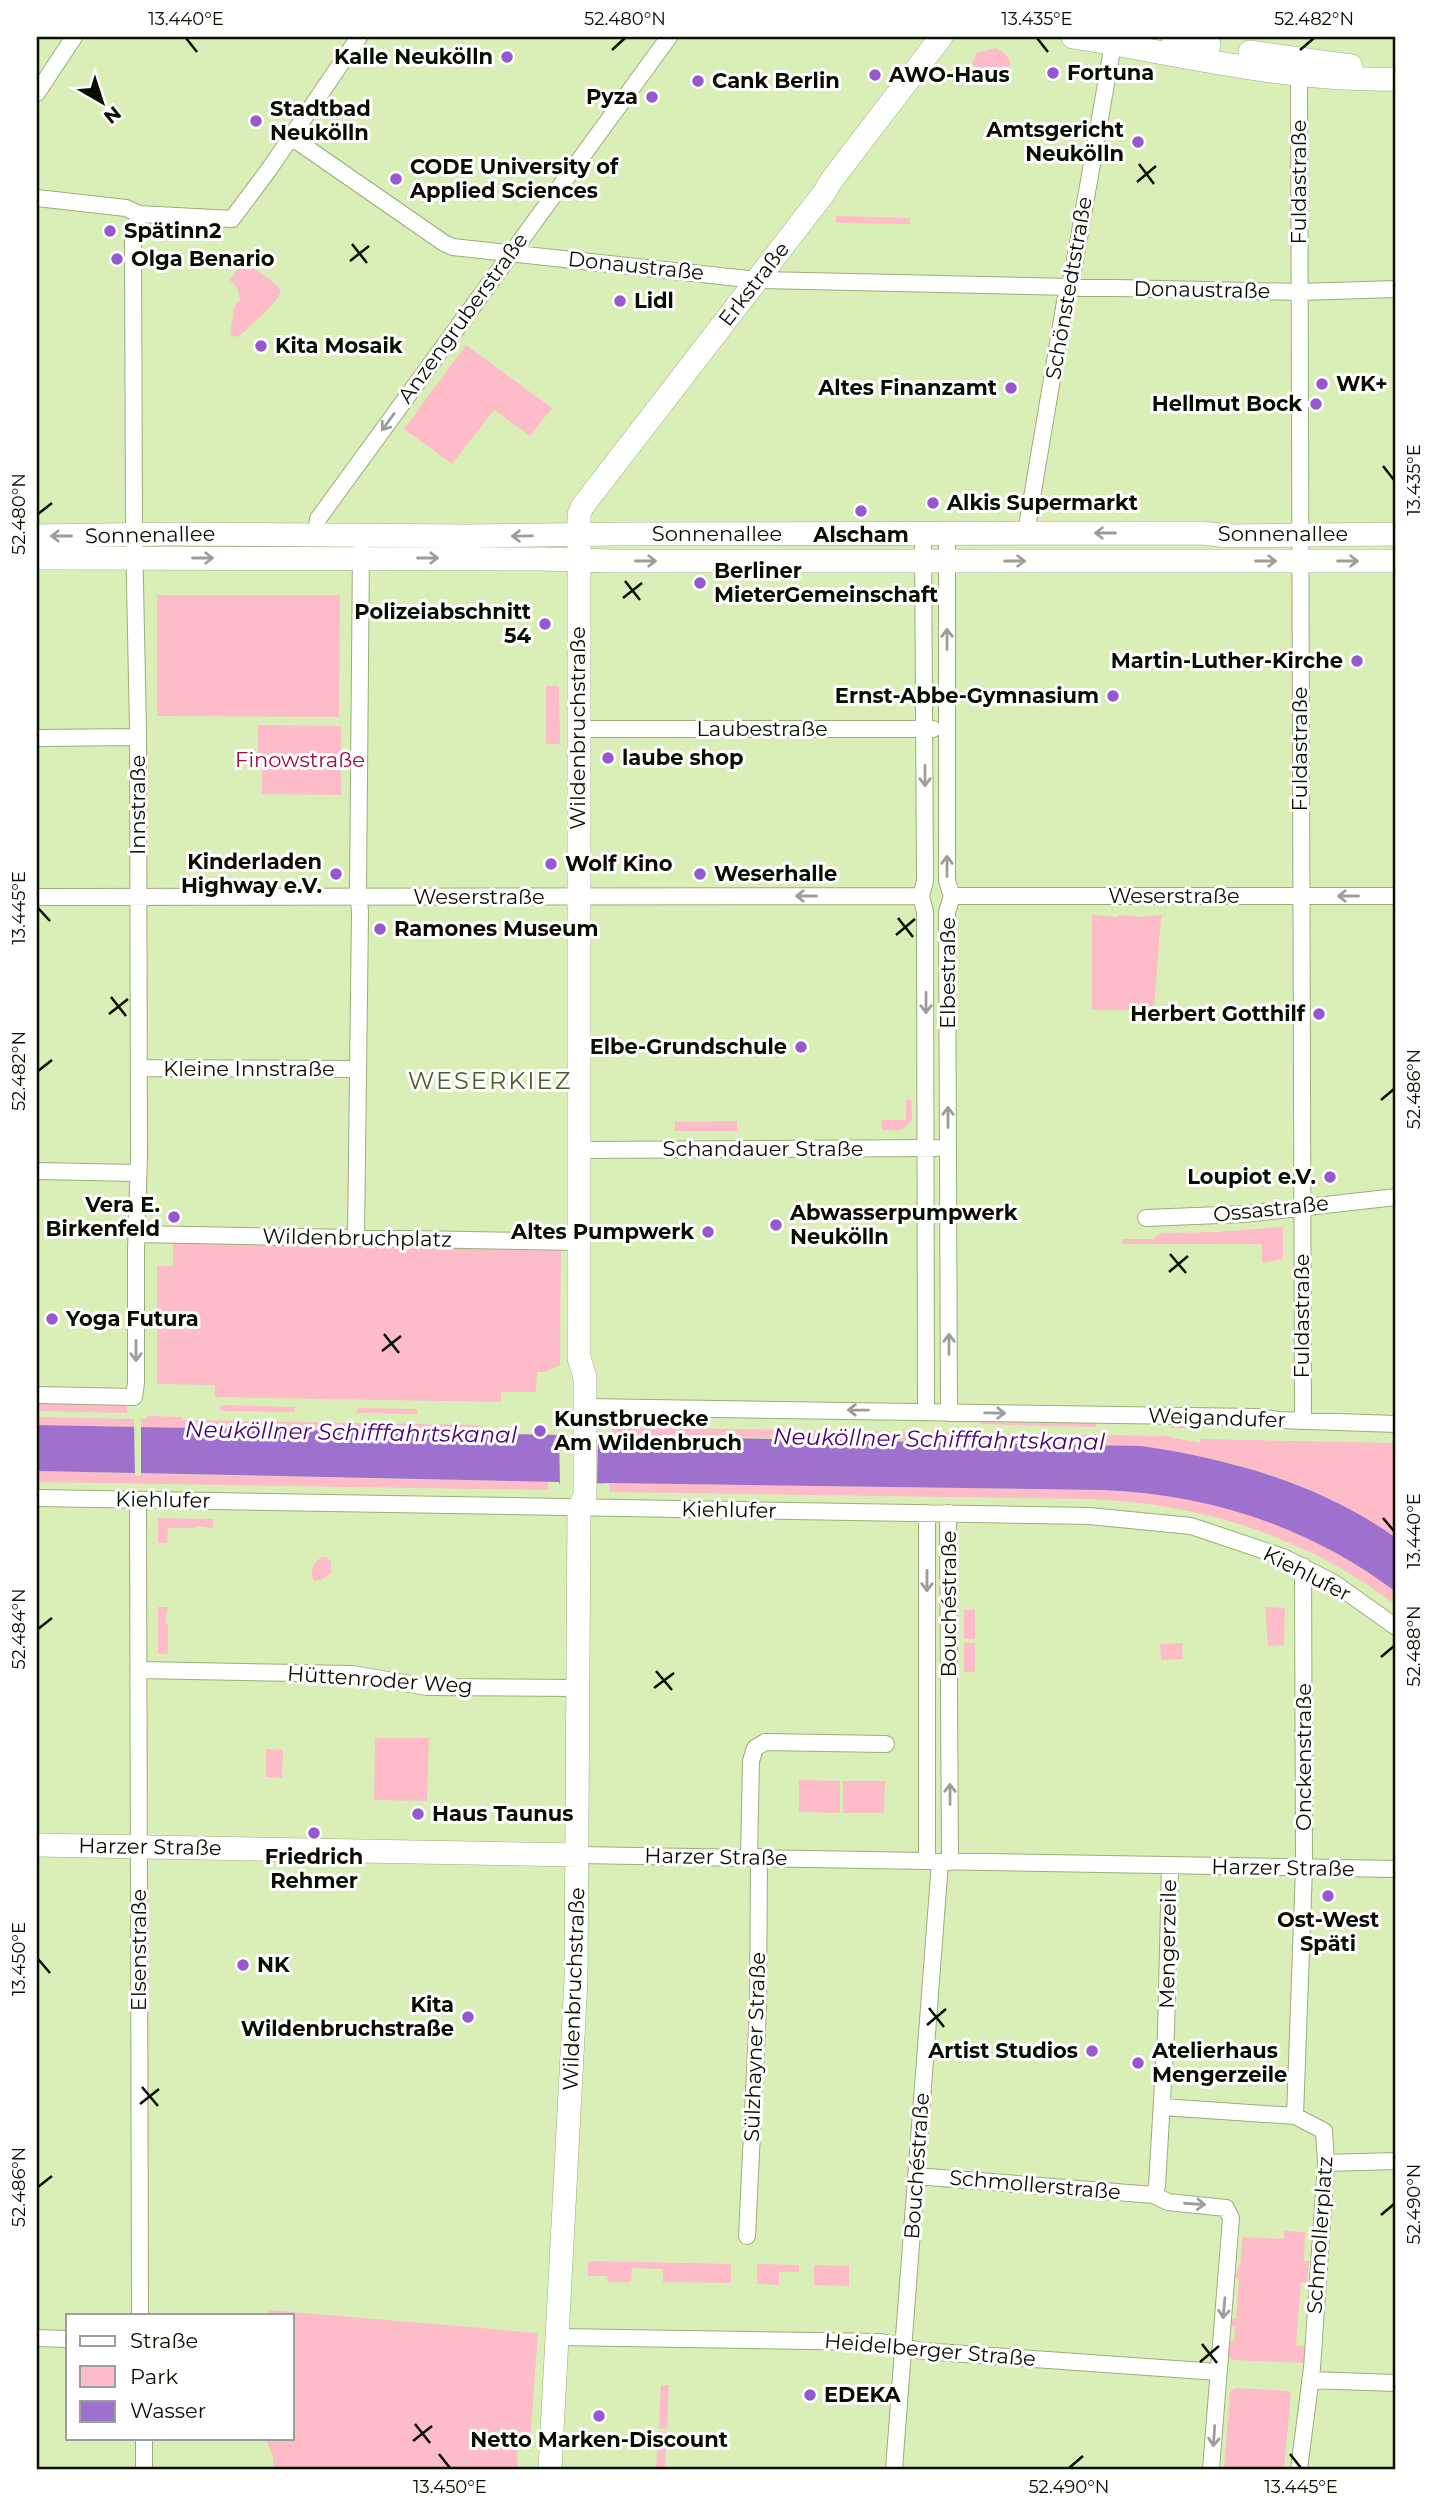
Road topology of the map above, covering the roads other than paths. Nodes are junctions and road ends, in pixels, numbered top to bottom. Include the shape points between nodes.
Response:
1 (74, 37) edge
2 (359, 37) edge
3 (669, 37) edge
4 (942, 37) edge
5 (1073, 37) edge
6 (1173, 37) edge
7 (1113, 44) junction
8 (1270, 46) edge
9 (1247, 67) junction
10 (1396, 67) edge
11 (1299, 76) junction
12 (1396, 79) edge
13 (40, 82) edge
14 (291, 137) junction
15 (37, 198) edge
16 (139, 214) junction
17 (511, 253) junction
18 (757, 279) junction
19 (1069, 287) junction
20 (1396, 289) edge
21 (1299, 292) junction
22 (1026, 533) junction
23 (316, 534) junction
24 (923, 534) junction
25 (947, 534) junction
26 (1396, 534) edge
27 (360, 535) junction
28 (577, 535) junction
29 (1300, 535) junction
30 (37, 536) edge
31 (134, 546) junction
32 (37, 558) edge
33 (361, 558) junction
34 (578, 560) junction
35 (924, 561) junction
36 (947, 561) junction
37 (1300, 561) junction
38 (1396, 561) edge
39 (578, 729) junction
40 (925, 729) junction
41 (947, 729) junction
42 (138, 737) junction
43 (37, 738) edge
44 (359, 896) junction
45 (921, 896) junction
46 (951, 896) junction
47 (1301, 896) junction
48 (1396, 896) edge
49 (37, 897) edge
50 (139, 897) junction
51 (578, 897) junction
52 (139, 1069) junction
53 (358, 1069) junction
54 (948, 1148) junction
55 (926, 1149) junction
56 (578, 1150) junction
57 (37, 1171) edge
58 (138, 1173) junction
59 (1396, 1197) edge
60 (1302, 1207) junction
61 (1146, 1218) dead end
62 (136, 1234) junction
63 (356, 1238) junction
64 (579, 1242) junction
65 (579, 1358) junction
66 (37, 1395) edge
67 (585, 1407) junction
68 (926, 1412) junction
69 (949, 1413) junction
70 (1303, 1421) junction
71 (1396, 1424) edge
72 (578, 1435) junction
73 (37, 1498) edge
74 (138, 1500) junction
75 (579, 1508) junction
76 (927, 1513) junction
77 (948, 1513) junction
78 (1303, 1566) junction
79 (1396, 1627) edge
80 (139, 1670) junction
81 (579, 1688) junction
82 (886, 1744) dead end
83 (37, 1845) edge
84 (139, 1846) junction
85 (579, 1855) junction
86 (754, 1857) junction
87 (939, 1862) junction
88 (1170, 1866) junction
89 (1304, 1868) junction
90 (1396, 1869) edge
91 (1163, 2107) junction
92 (1295, 2116) junction
93 (1396, 2161) edge
94 (1326, 2162) junction
95 (916, 2176) junction
96 (1154, 2195) junction
97 (747, 2236) dead end
98 (141, 2314) edge
99 (558, 2337) junction
100 (37, 2338) edge
101 (66, 2339) edge
102 (902, 2346) junction
103 (1218, 2372) junction
104 (1310, 2379) junction
105 (1396, 2383) edge
106 (144, 2440) edge
107 (144, 2469) edge
108 (550, 2469) edge
109 (894, 2469) edge
110 (1211, 2469) edge
111 (1299, 2469) edge

1 - 13 street
2 - 14 street
3 - 17 street, Anzengruberstraße
4 - 18 main road, Erkstraße
5 - 7 main road
6 - 8 main road
7 - 9 main road
7 - 19 street, Schönstedtstraße
8 - 9 main road
8 - 10 main road via 1355,66
8 - 11 main road
9 - 11 main road
11 - 12 main road
11 - 21 street, Fuldastraße
14 - 16 street via 232,219
14 - 17 street, Donaustraße via 444,243
15 - 16 street via 126,208
16 - 31 street, Innstraße via 133,238
17 - 18 street, Donaustraße
17 -> 23 street, Anzengruberstraße via 316,521
18 - 19 street, Donaustraße
18 - 28 main road, Erkstraße via 582,507
19 - 21 street, Donaustraße
19 - 22 street, Schönstedtstraße
20 - 21 street, Donaustraße
21 - 29 street, Fuldastraße
22 - 25 main road, Sonnenallee
29 -> 22 main road, Sonnenallee
23 - 27 main road, Sonnenallee
23 - 31 main road, Sonnenallee
24 - 25 main road, Sonnenallee
24 - 28 main road, Sonnenallee
24 - 35 street, Elbestraße
25 - 36 street, Elbestraße
26 - 29 main road, Sonnenallee
28 -> 27 main road, Sonnenallee
27 - 33 street
28 - 34 main road, Erkstraße
29 - 37 street, Fuldastraße
31 -> 30 main road, Sonnenallee
31 - 32 main road, Sonnenallee
31 -> 33 main road, Sonnenallee
31 - 42 street, Innstraße
33 -> 34 main road, Sonnenallee
33 - 44 street
34 -> 35 main road, Sonnenallee
34 - 39 main road, Wildenbruchstraße
35 - 36 main road, Sonnenallee
35 - 40 street, Elbestraße
36 -> 37 main road, Sonnenallee
41 -> 36 street, Elbestraße
37 -> 38 main road, Sonnenallee
37 - 47 street, Fuldastraße
39 - 40 street, Laubestraße
39 - 51 main road, Wildenbruchstraße
40 - 41 street, Laubestraße
40 -> 45 street, Elbestraße via 925,881
46 -> 41 street, Elbestraße via 947,876
42 - 43 street
42 - 50 street, Innstraße
44 - 50 street, Weserstraße
44 - 51 street, Weserstraße
44 - 53 street
45 -> 51 street, Weserstraße
45 -> 55 street, Elbestraße via 925,912
46 - 47 street, Weserstraße
54 -> 46 street, Elbestraße via 947,912
48 -> 47 street, Weserstraße
47 - 60 street, Fuldastraße
49 - 50 street, Weserstraße
50 - 52 street, Innstraße
51 - 56 main road, Wildenbruchstraße
52 - 53 street, Kleine Innstraße
52 - 58 street, Innstraße
53 - 63 street
54 - 55 street, Schandauer Straße
69 -> 54 street, Elbestraße
55 - 56 street, Schandauer Straße
55 - 68 street, Elbestraße
56 - 64 main road, Wildenbruchstraße
57 - 58 street
58 - 62 street, Innstraße
59 - 60 street, Ossastraße
60 - 61 street, Ossastraße
60 - 70 street, Fuldastraße
62 - 63 street, Wildenbruchplatz
62 -> 66 street, Innstraße via 134,1397
63 - 64 street, Wildenbruchplatz
64 - 65 main road, Wildenbruchstraße
65 - 67 main road, Wildenbruchstraße via 585,1377
65 - 72 main road, Wildenbruchstraße via 571,1368
68 -> 67 street, Weigandufer
67 - 72 main road, Wildenbruchstraße
68 - 69 street, Weigandufer
69 -> 70 street, Weigandufer
70 - 71 street, Weigandufer
72 - 75 main road, Wildenbruchstraße via 578,1485 571,1496
73 - 74 street, Kiehlufer
74 - 75 street, Kiehlufer
74 - 80 street, Elsenstraße
75 - 76 street, Kiehlufer
75 - 81 main road, Wildenbruchstraße
76 - 77 street, Kiehlufer
76 -> 87 street, Bouchéstraße
77 - 78 street, Kiehlufer via 1089,1516 1191,1526
87 -> 77 street, Bouchéstraße
78 - 79 street, Kiehlufer
78 - 89 street, Onckenstraße
80 - 81 street, Hüttenroder Weg via 353,1674 427,1687
80 - 84 street, Elsenstraße
81 - 85 main road, Wildenbruchstraße
82 - 86 street, Sülzhayner Straße via 765,1742 755,1748 751,1761
83 - 84 main road, Harzer Straße
84 - 85 main road, Harzer Straße
84 - 98 street, Elsenstraße
85 - 86 street, Harzer Straße
85 - 99 main road, Wildenbruchstraße
86 - 87 street, Harzer Straße
86 - 97 street, Sülzhayner Straße via 758,2009
87 - 88 street, Harzer Straße
87 - 95 street, Bouchéstraße
88 - 89 street, Harzer Straße
88 - 91 street, Mengerzeile
89 - 90 street, Harzer Straße
89 - 92 street, Onckenstraße
91 - 92 street, Schmollerplatz
91 - 96 street
92 - 94 street, Schmollerplatz via 1324,2131
93 - 94 street
94 - 104 street, Schmollerplatz
95 - 96 street, Schmollerstraße
95 - 102 street, Bouchéstraße
96 -> 103 street via 1168,2202 1219,2206 1230,2212
99 - 102 street, Heidelberger Straße
99 - 108 main road, Wildenbruchstraße
100 - 101 street
102 - 103 street, Heidelberger Straße
102 - 109 street, Bouchéstraße
103 -> 110 street
104 - 105 street
104 - 111 street, Schmollerplatz
106 - 107 street

